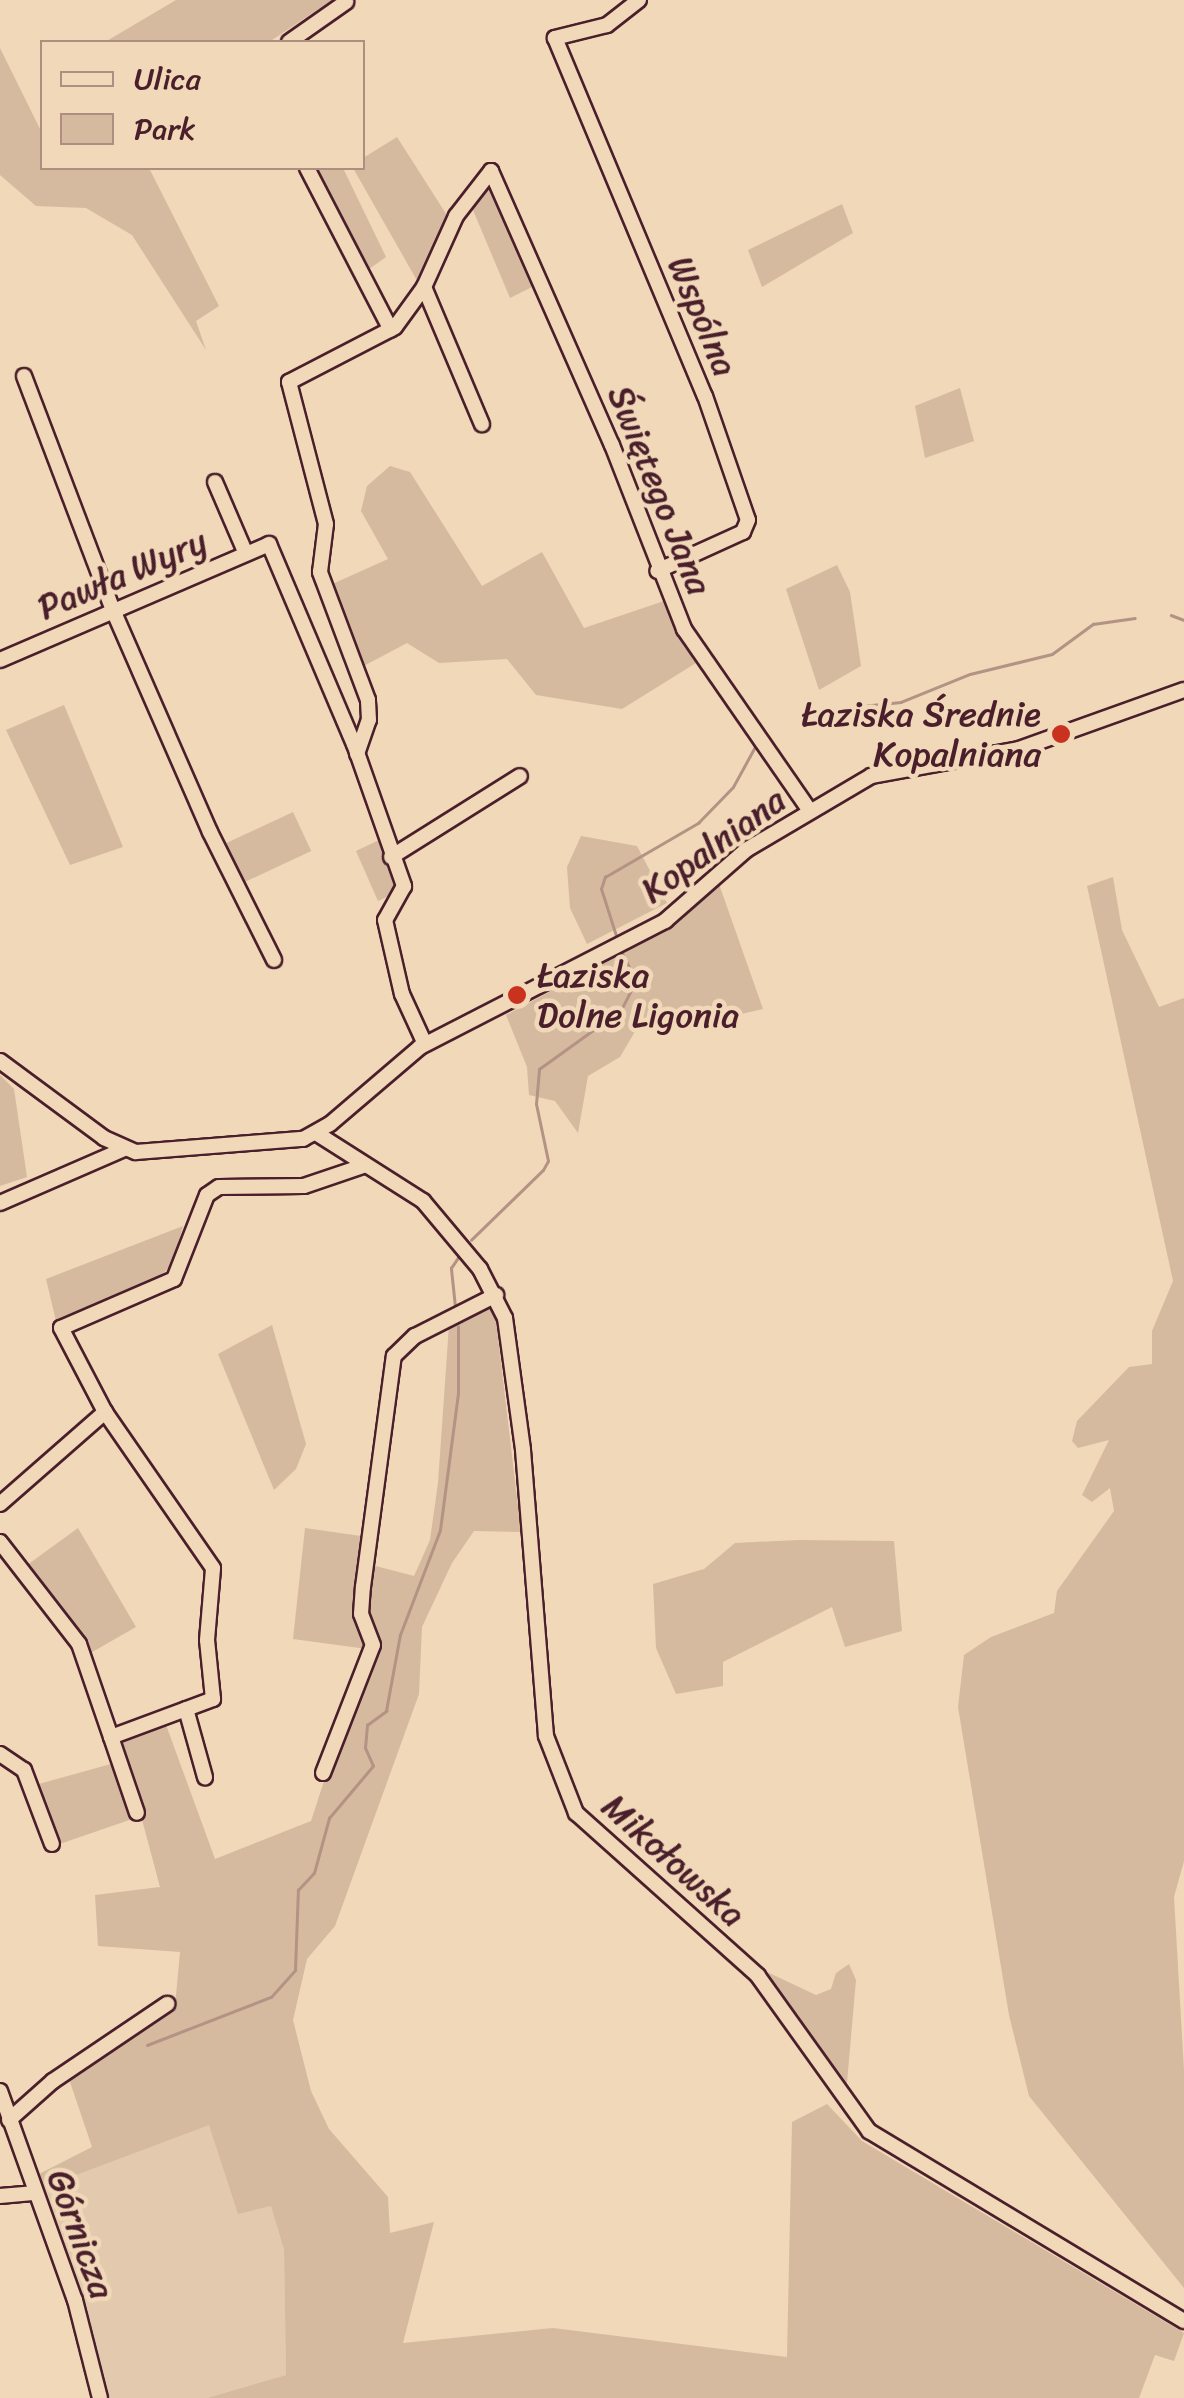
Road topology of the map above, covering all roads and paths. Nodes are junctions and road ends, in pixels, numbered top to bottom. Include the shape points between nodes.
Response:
1 (640, 0) edge
2 (346, 2) edge
3 (292, 40) edge
4 (308, 170) edge
5 (424, 286) junction
6 (391, 330) junction
7 (24, 376) dead end
8 (482, 424) dead end
9 (215, 482) dead end
10 (246, 554) junction
11 (657, 571) junction
12 (113, 610) junction
13 (0, 660) edge
14 (353, 660) junction
15 (325, 674) junction
16 (1184, 690) edge
17 (360, 749) junction
18 (520, 776) dead end
19 (810, 811) junction
20 (391, 857) junction
21 (274, 960) dead end
22 (425, 1044) junction
23 (0, 1060) edge
24 (316, 1134) junction
25 (124, 1148) junction
26 (366, 1165) junction
27 (0, 1203) edge
28 (496, 1294) junction
29 (105, 1412) junction
30 (0, 1504) edge
31 (0, 1542) edge
32 (186, 1709) junction
33 (111, 1737) junction
34 (0, 1754) edge
35 (323, 1772) dead end
36 (206, 1777) dead end
37 (137, 1813) dead end
38 (52, 1844) dead end
39 (166, 2004) dead end
40 (0, 2092) edge
41 (10, 2120) junction
42 (34, 2193) junction
43 (0, 2196) edge
44 (1183, 2318) edge
45 (100, 2398) edge

1 - 11 street, Wspólna via 607,25 555,38 747,506 743,532
2 - 3 street
4 - 6 street
5 - 6 street
5 - 8 street
5 - 11 street, Świętego Jana via 456,216 492,171 612,445
6 - 14 street via 289,384 326,524 320,572
7 - 12 street
9 - 10 street
10 - 12 street, Pawła Wyry
10 - 15 street, Pawła Wyry via 268,544
11 - 19 street, Świętego Jana via 684,629
12 - 13 street, Pawła Wyry
12 - 21 street
14 - 15 street via 347,671
14 - 17 street via 368,700
15 - 17 street
16 - 19 street, Kopalniana via 1019,749 884,770
17 - 20 street
18 - 20 street
19 - 22 street, Kopalniana via 735,858 684,908
20 - 22 street via 404,886 385,920 402,994
22 - 24 street, Kopalniana
23 - 25 street
24 - 25 street via 166,1154
24 - 26 street, Mikołowska
25 - 27 street
26 - 28 street, Mikołowska via 434,1211
26 - 29 street via 304,1186 219,1186 207,1195 174,1279 61,1328
28 - 35 street via 415,1336 394,1356 362,1586 361,1614 372,1645
28 - 44 street, Mikołowska via 512,1342 546,1736 576,1812 758,1976 870,2131
29 - 30 street
29 - 32 street via 213,1568 217,1584 208,1640 214,1699
31 - 33 street via 79,1644
32 - 33 street
32 - 36 street
33 - 37 street
34 - 38 street via 24,1770
39 - 41 street via 52,2081
40 - 41 street, Górnicza
41 - 42 street, Górnicza
42 - 43 street
42 - 45 street, Górnicza via 76,2300

